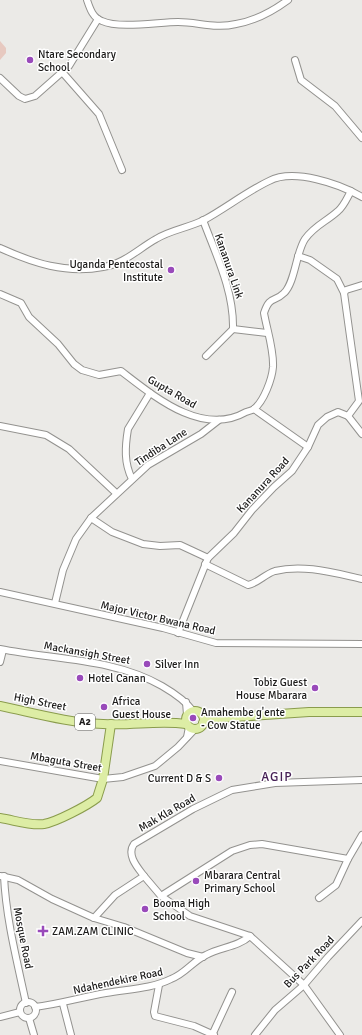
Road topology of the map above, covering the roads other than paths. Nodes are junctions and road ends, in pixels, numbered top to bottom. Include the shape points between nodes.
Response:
1 (87, 0) edge
2 (288, 0) edge
3 (98, 19) junction
4 (295, 60) dead end
5 (63, 73) junction
6 (0, 78) edge
7 (362, 138) edge
8 (122, 170) dead end
9 (351, 191) junction
10 (362, 197) edge
11 (202, 220) junction
12 (0, 248) edge
13 (298, 256) junction
14 (362, 285) edge
15 (344, 293) junction
16 (0, 294) edge
17 (233, 329) junction
18 (267, 333) junction
19 (206, 356) dead end
20 (150, 393) junction
21 (254, 409) junction
22 (348, 416) junction
23 (219, 420) junction
24 (0, 426) edge
25 (362, 434) edge
26 (308, 447) junction
27 (132, 479) junction
28 (116, 493) junction
29 (91, 518) junction
30 (208, 558) junction
31 (205, 564) junction
32 (362, 579) edge
33 (0, 592) edge
34 (55, 603) junction
35 (178, 633) junction
36 (362, 644) edge
37 (1, 649) edge
38 (0, 662) edge
39 (0, 706) edge
40 (362, 712) edge
41 (221, 718) junction
42 (191, 719) junction
43 (111, 724) junction
44 (1, 761) edge
45 (0, 769) edge
46 (103, 779) junction
47 (362, 780) edge
48 (0, 818) edge
49 (362, 835) edge
50 (348, 859) junction
51 (2, 876) edge
52 (144, 876) junction
53 (161, 896) junction
54 (319, 898) dead end
55 (94, 918) junction
56 (362, 921) edge
57 (250, 936) junction
58 (203, 957) junction
59 (159, 985) junction
60 (304, 985) junction
61 (232, 992) dead end
62 (26, 1003) junction
63 (63, 1004) junction
64 (35, 1007) junction
65 (20, 1012) junction
66 (0, 1017) edge
67 (29, 1018) junction
68 (213, 1034) edge
69 (34, 1035) edge
70 (71, 1035) edge
71 (255, 1035) edge
72 (340, 1035) edge

1 - 3 street via 92,13
2 - 3 street via 264,14 235,25 208,26 180,22 110,24
3 - 5 street
4 - 7 street via 301,80 335,106
5 - 6 street via 35,96 25,98 9,88
5 - 8 street via 99,114
9 - 10 street
9 - 11 street via 308,177 278,178 270,180
9 - 13 street via 339,210 312,230
11 - 12 street via 184,229 160,236 124,259 103,267 59,268 34,263
11 - 17 street, Kananura Link via 230,295 234,312
13 - 15 street via 310,260 337,279
13 - 18 street via 284,293 270,300 266,306 264,313
14 - 15 street
15 - 22 street via 359,401
16 - 20 street, Gupta Road via 21,303 29,317 78,367 100,375 121,371
17 - 18 street
17 - 19 street
18 - 21 street via 273,368 270,384
20 - 23 street, Gupta Road via 199,419
20 - 27 street via 128,429 126,461
21 - 23 street, Gupta Road
21 - 26 street
22 - 25 street
22 - 26 street, Kananura Road via 338,412 327,417 318,425
23 - 27 street, Tindiba Lane via 201,434 148,465
24 - 28 street via 46,435 69,449
26 - 30 street, Kananura Road via 292,471
27 - 28 street, Tindiba Lane
28 - 29 street, Tindiba Lane
29 - 30 street via 112,532 143,544 180,545
29 - 34 street, Tindiba Lane via 76,539 63,570
30 - 31 street, Kananura Road
31 - 32 street via 248,585 254,584 267,574 284,569 319,570
31 - 35 street, Kananura Road
33 - 34 street, Major Victor Bwana Road
34 - 35 street, Major Victor Bwana Road
35 - 36 street, Major Victor Bwana Road via 216,643
37 - 38 street
37 - 42 street, Mackansigh Street via 128,670 154,681 186,702
39 - 43 main road, High Street / A2 via 44,716
40 - 41 main road, High Street / A2
41 - 42 main road, High Street / A2
41 - 42 main road, High Street / A2 via 203,723
42 - 43 main road, High Street / A2
42 - 46 street, Mbaguta Street via 187,737 166,757 147,770 123,777
43 - 46 main road
44 - 45 street
44 - 46 street, Mbaguta Street
46 - 48 main road via 97,798 48,823 28,823
47 - 52 street, Mak Kla Road via 268,784 232,790 193,809 134,844 131,852 133,859
49 - 50 street
50 - 53 street via 262,844 250,845 232,852
50 - 54 street via 336,885
51 - 55 street via 18,880
51 - 62 street, Mosque Road
52 - 53 street
52 - 55 street via 115,895
53 - 57 street via 190,916
55 - 58 street
56 - 60 street, Bus Park Road
57 - 58 street, Ndahendekire Road via 242,943
57 - 60 street
58 - 59 street, Ndahendekire Road via 184,972
59 - 63 street, Ndahendekire Road via 106,993
59 - 68 street via 154,1012 156,1017 194,1026
60 - 71 street, Bus Park Road via 279,1006
60 - 72 street
61 - 68 street
62 - 64 street
62 - 65 street via 20,1007
63 - 64 street, Ndahendekire Road
63 - 70 street
64 - 67 street via 35,1013
65 - 66 street
65 - 67 street
67 - 69 street

